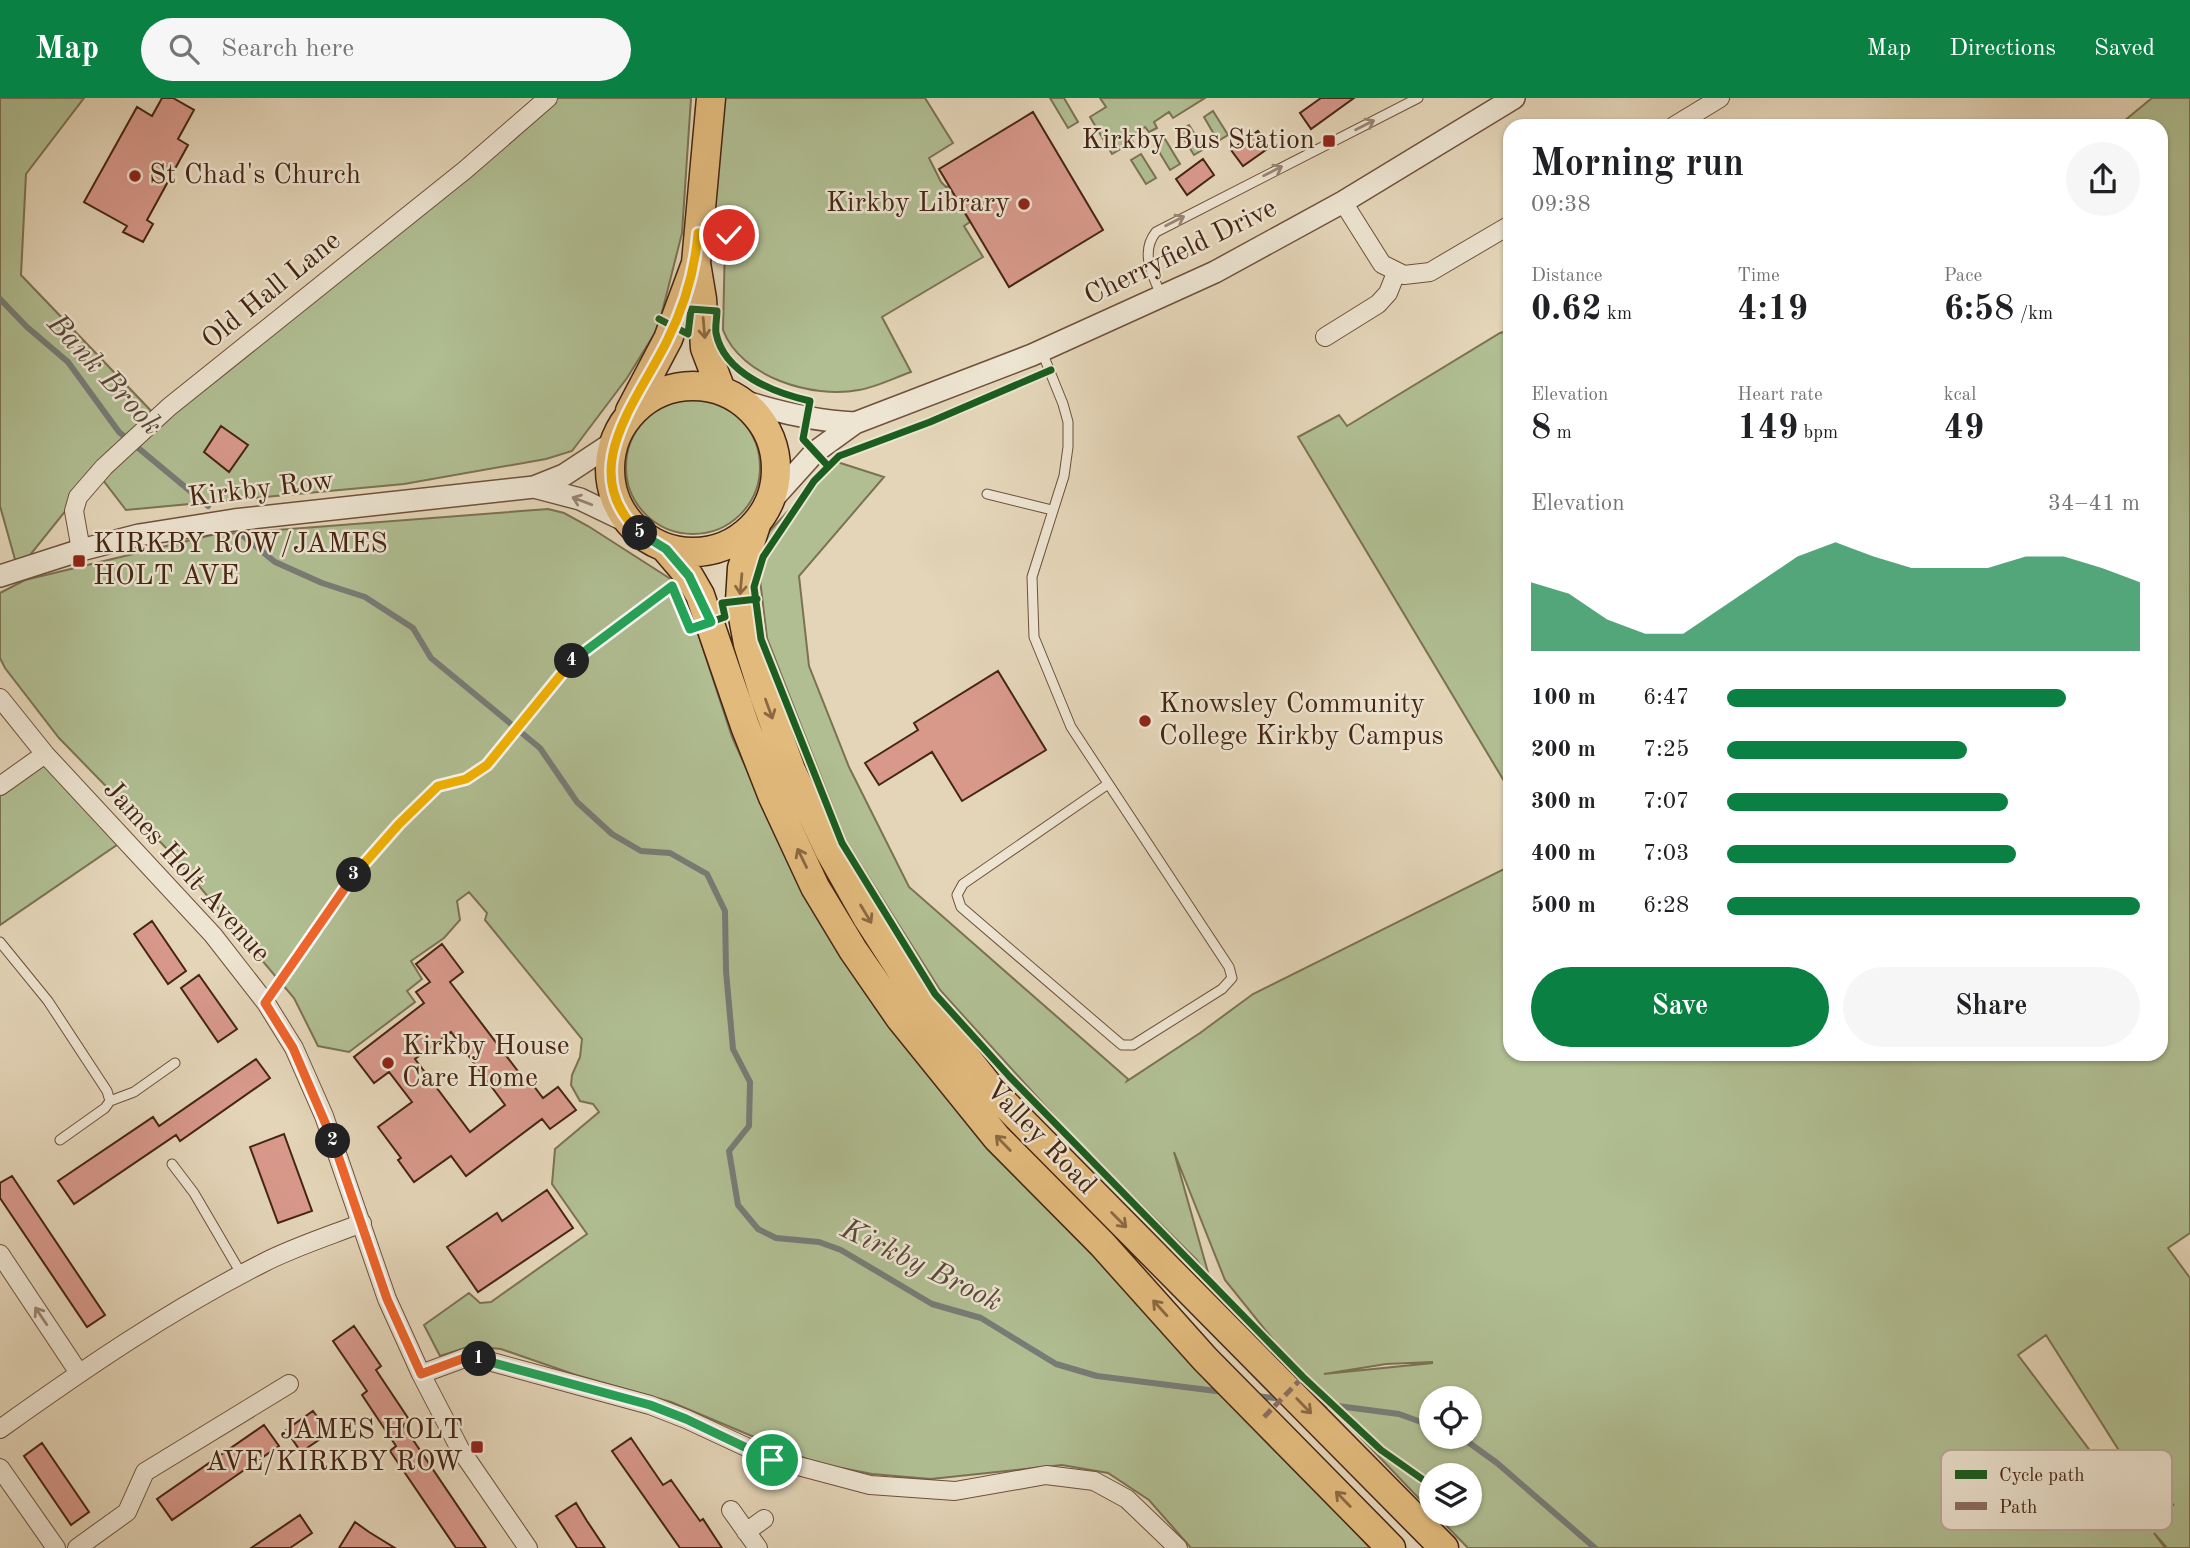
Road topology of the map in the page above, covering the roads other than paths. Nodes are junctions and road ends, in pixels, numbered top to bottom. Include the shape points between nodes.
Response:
1 (548, 98) edge
2 (711, 98) edge
3 (1418, 98) edge
4 (1720, 98) edge
5 (1500, 102) edge
6 (1686, 119) edge
7 (1343, 202) junction
8 (1503, 229) edge
9 (698, 233) junction
10 (729, 235) dead end
11 (696, 263) junction
12 (1396, 273) junction
13 (1162, 296) junction
14 (1325, 337) dead end
15 (1042, 350) junction
16 (731, 395) junction
17 (855, 424) junction
18 (619, 432) junction
19 (534, 487) junction
20 (987, 494) dead end
21 (1052, 510) junction
22 (763, 513) junction
23 (628, 522) junction
24 (666, 549) junction
25 (81, 550) junction
26 (0, 576) edge
27 (0, 698) edge
28 (45, 754) junction
29 (1108, 785) junction
30 (0, 786) edge
31 (0, 942) edge
32 (175, 1063) dead end
33 (110, 1101) junction
34 (60, 1140) dead end
35 (172, 1164) dead end
36 (362, 1223) junction
37 (0, 1254) edge
38 (242, 1275) junction
39 (79, 1373) junction
40 (421, 1374) junction
41 (289, 1384) dead end
42 (0, 1429) edge
43 (0, 1468) edge
44 (731, 1510) dead end
45 (764, 1518) dead end
46 (746, 1532) junction
47 (57, 1548) edge
48 (77, 1548) edge
49 (528, 1548) edge
50 (758, 1548) edge
51 (1178, 1548) edge
52 (1391, 1548) edge
53 (1444, 1548) edge

1 - 25 street, Old Hall Lane via 466,170 169,407 104,467 78,497 74,511
2 - 9 main road
13 -> 3 lane via 1147,257 1156,232
4 - 6 street
5 - 7 street, Cherryfield Drive
7 - 12 street via 1376,256
7 - 13 street, Cherryfield Drive
8 - 12 street via 1430,272
9 - 10 lane
9 - 11 main road
11 -> 16 main road via 705,348
11 - 18 main road via 668,339
12 - 14 street via 1378,304
13 - 15 street, Cherryfield Drive
15 - 17 street, Cherryfield Drive
15 - 21 lane via 1068,422 1064,475
16 - 17 street, Cherryfield Drive via 770,409
16 - 18 main road via 701,386 658,393 640,405
16 - 22 main road via 761,419 773,445 777,474
17 - 22 street, Cherryfield Drive via 808,458
18 - 19 street, Kirkby Row via 564,475
18 - 23 main road via 609,470 614,498
23 -> 19 street, Kirkby Row via 580,499
19 - 25 street, Kirkby Row via 234,520 139,535
20 - 21 lane
21 - 29 lane via 1032,577 1034,637 1071,727
22 - 24 main road via 737,541 714,551
22 -> 53 main road, Valley Road via 742,568 740,589 748,644 791,770 828,850 919,998 995,1094
23 - 24 main road
52 -> 24 main road, Valley Road via 997,1138 900,1018 816,887 772,797 700,595
25 - 26 street, Kirkby Row
27 - 28 street, James Holt Avenue
28 - 30 street
28 - 36 street, James Holt Avenue via 213,935 265,1003 293,1048 324,1116
29 - 29 lane via 1232,978 1222,989 1133,1045 1122,1045 1091,1019 961,907 957,895 963,884
31 - 33 lane via 48,1001
32 - 33 lane via 134,1092
33 - 34 lane
35 - 38 lane
36 - 38 street
36 - 40 street, James Holt Avenue via 387,1299
39 -> 37 street
38 - 39 street
39 - 42 street
40 - 49 street, James Holt Avenue via 460,1449
40 - 51 street via 470,1356 650,1405 772,1460 870,1485 955,1491 1046,1475 1094,1481 1127,1499
41 - 48 street via 145,1472 127,1512
43 - 47 street
44 - 46 street
45 - 46 street
46 - 50 street

